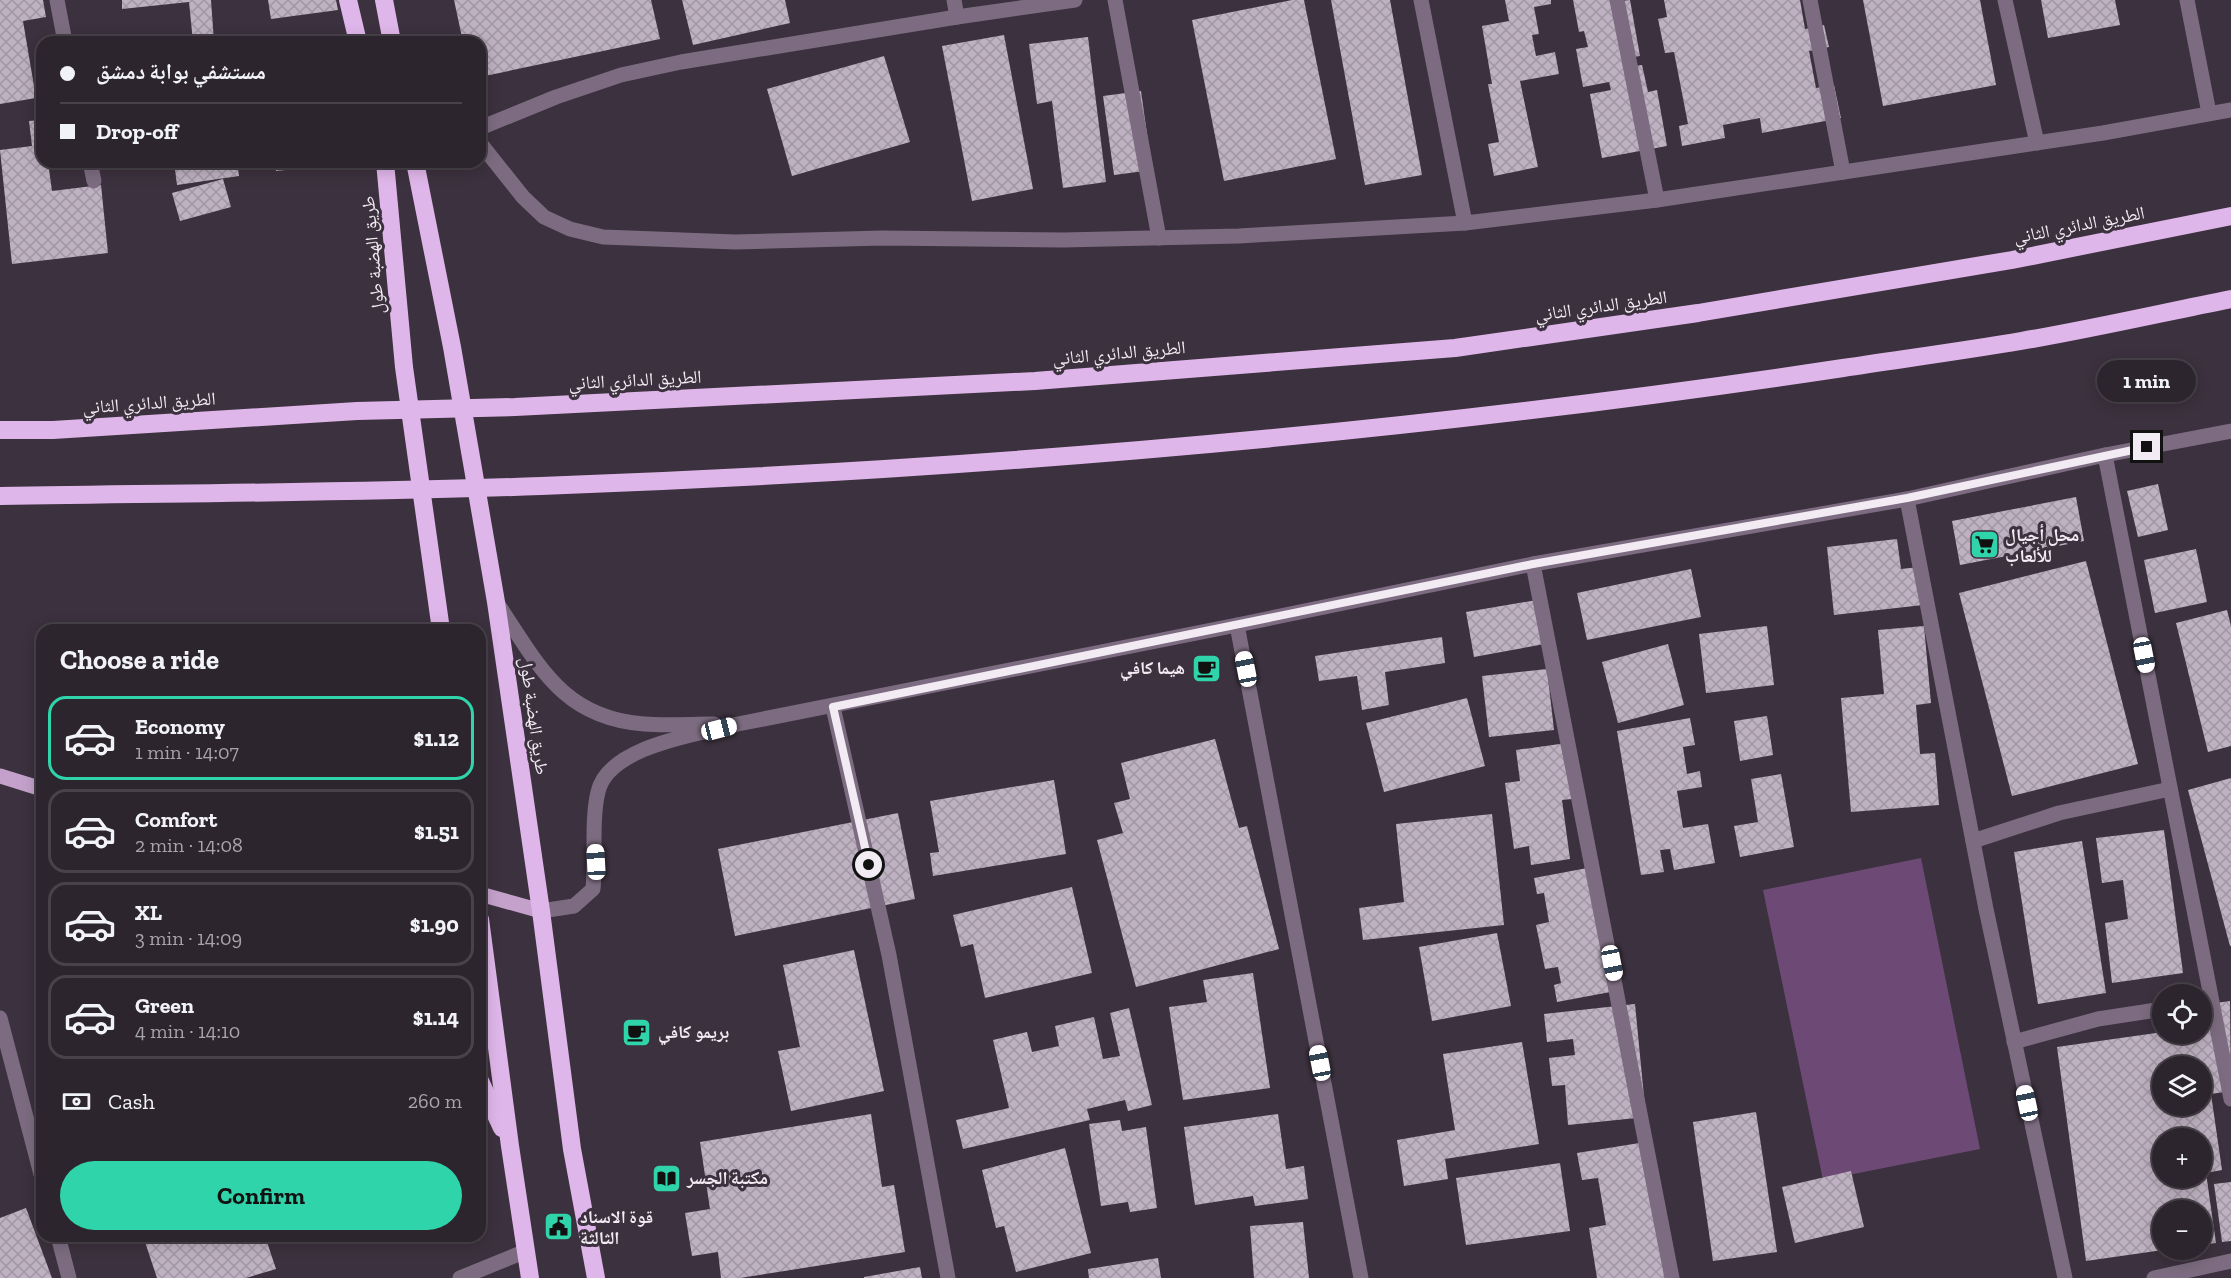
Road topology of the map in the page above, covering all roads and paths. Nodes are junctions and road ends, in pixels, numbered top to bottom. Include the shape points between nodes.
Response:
1 (57, 0) edge
2 (348, 0) edge
3 (384, 0) edge
4 (954, 0) edge
5 (1075, 0) edge
6 (1115, 0) edge
7 (1421, 0) edge
8 (1617, 0) edge
9 (1810, 0) edge
10 (2005, 0) edge
11 (2187, 0) edge
12 (957, 16) junction
13 (64, 36) edge
14 (357, 36) edge
15 (391, 36) edge
16 (2231, 110) edge
17 (2209, 113) junction
18 (486, 126) edge
19 (2037, 143) junction
20 (486, 151) edge
21 (91, 168) edge
22 (386, 168) edge
23 (416, 168) edge
24 (1844, 172) junction
25 (94, 181) dead end
26 (1657, 200) junction
27 (2231, 216) edge
28 (1465, 223) junction
29 (1160, 238) junction
30 (2231, 298) edge
31 (0, 430) edge
32 (2231, 431) edge
33 (2105, 455) junction
34 (0, 496) edge
35 (1907, 498) junction
36 (1533, 564) junction
37 (436, 595) junction
38 (496, 602) junction
39 (431, 624) edge
40 (440, 624) edge
41 (1238, 625) junction
42 (833, 707) junction
43 (738, 724) junction
44 (0, 776) edge
45 (36, 787) edge
46 (2170, 789) junction
47 (1973, 841) junction
48 (486, 896) edge
49 (541, 911) junction
50 (486, 964) edge
51 (2204, 984) edge
52 (2152, 1012) edge
53 (0, 1018) edge
54 (2212, 1023) edge
55 (2014, 1042) junction
56 (486, 1094) edge
57 (2231, 1099) edge
58 (510, 1146) junction
59 (36, 1155) edge
60 (59, 1242) edge
61 (526, 1251) junction
62 (2231, 1261) edge
63 (69, 1278) edge
64 (460, 1278) edge
65 (530, 1278) edge
66 (596, 1278) edge
67 (948, 1278) edge
68 (1361, 1278) edge
69 (1672, 1278) edge
70 (2065, 1278) edge
71 (2154, 1278) edge

1 - 13 street
2 - 14 highway
3 - 15 highway
4 - 12 street
5 - 12 street
6 - 29 street
7 - 28 street
8 - 26 street
9 - 24 street
10 - 19 street
11 - 17 street
12 - 18 street via 621,75
16 - 17 street
17 - 19 street
19 - 24 street
20 - 29 street via 544,217 570,229 603,237 735,242
21 - 25 street
22 - 37 highway, طريق الهضبة طول via 404,367
23 - 38 highway, طريق الهضبة طول
24 - 26 street
26 - 28 street
27 - 31 highway, الطريق الدائري الثاني via 2012,260 1698,313 1455,348 1035,381
28 - 29 street
30 - 34 highway via 2023,340 1697,390 1379,429 799,474 388,491
32 - 33 street
33 - 35 street
33 - 46 street
35 - 36 street
35 - 47 street
36 - 41 street
36 - 69 street
37 - 39 highway
37 - 40 highway, طريق الهضبة طول
38 - 43 street via 542,671 583,708 612,719 644,724
38 - 49 highway, طريق الهضبة طول
41 - 42 street
41 - 68 street
42 - 43 street
42 - 67 street via 889,955
43 - 49 street via 625,757 607,773 598,790 593,889 574,906
44 - 45 main road
46 - 47 street via 2059,813
46 - 51 street
47 - 55 street
48 - 49 main road
49 - 66 highway, طريق الهضبة طول via 572,1149
50 - 58 highway
52 - 55 street via 2098,1020
53 - 59 street
54 - 57 street
55 - 70 street
56 - 58 highway
58 - 61 highway
60 - 63 street
61 - 64 street
61 - 65 highway
62 - 71 street

